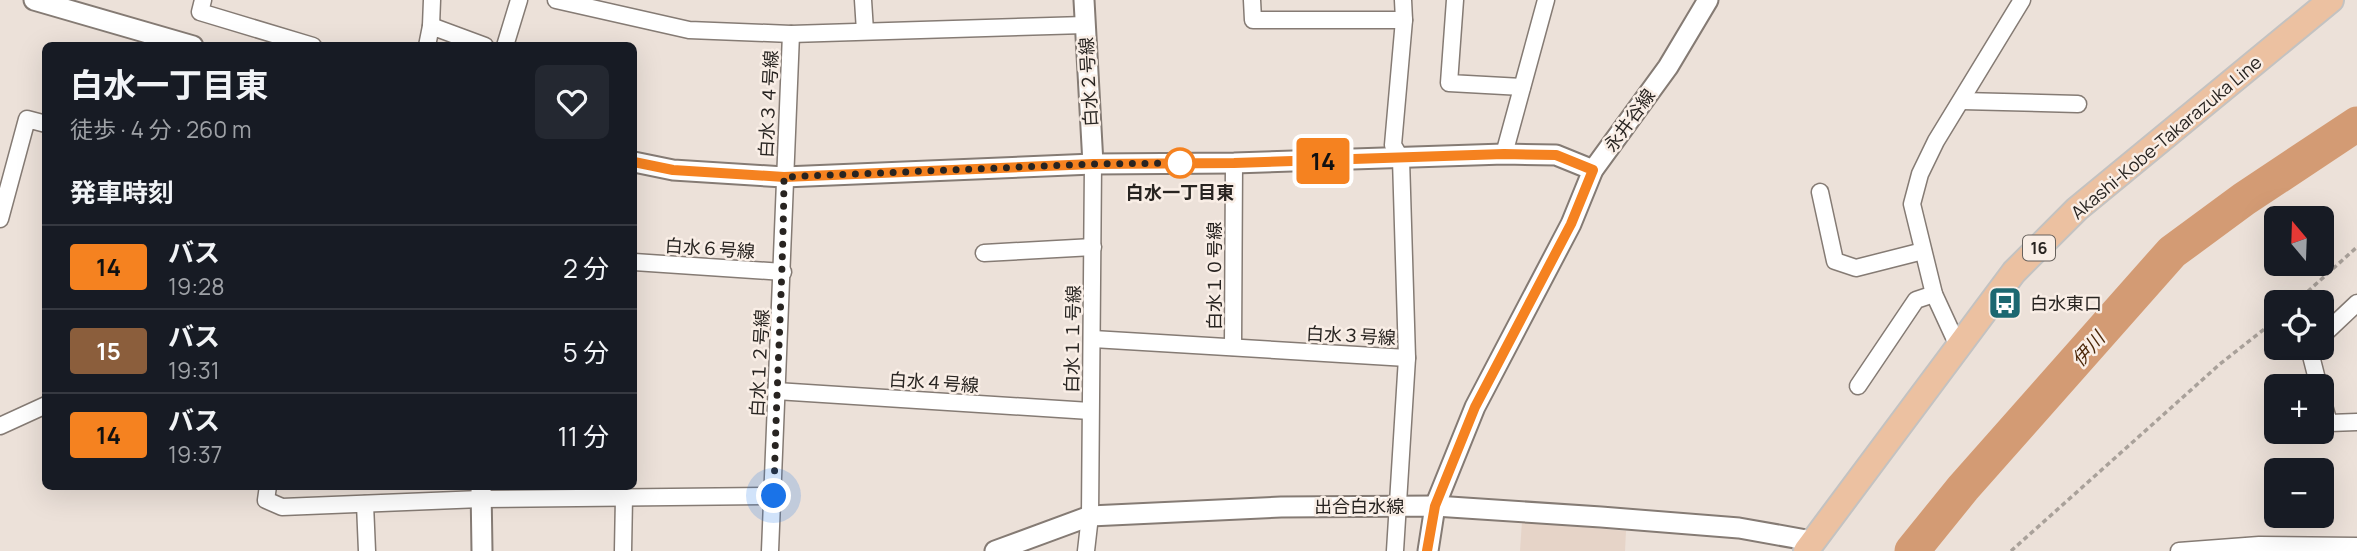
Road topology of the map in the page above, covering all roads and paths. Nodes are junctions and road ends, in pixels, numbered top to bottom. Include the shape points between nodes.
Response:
1 (34, 0) edge
2 (203, 0) edge
3 (432, 0) edge
4 (519, 0) edge
5 (556, 0) edge
6 (863, 0) edge
7 (1084, 0) edge
8 (1252, 0) edge
9 (1403, 0) edge
10 (1455, 0) edge
11 (1546, 0) edge
12 (1708, 0) edge
13 (2022, 0) edge
14 (2331, 0) edge
15 (617, 6) edge
16 (1404, 20) junction
17 (1085, 25) junction
18 (431, 26) junction
19 (865, 31) junction
20 (791, 34) junction
21 (178, 42) edge
22 (300, 42) edge
23 (427, 42) edge
24 (474, 42) edge
25 (506, 42) edge
26 (1522, 87) junction
27 (1962, 101) junction
28 (2078, 104) dead end
29 (42, 123) edge
30 (1504, 154) junction
31 (1401, 159) junction
32 (637, 163) edge
33 (1234, 163) junction
34 (1093, 164) junction
35 (1593, 170) junction
36 (784, 177) junction
37 (1820, 192) dead end
38 (0, 219) edge
39 (1093, 247) junction
40 (2357, 247) edge
41 (1923, 251) junction
42 (984, 253) dead end
43 (637, 262) edge
44 (783, 272) junction
45 (2309, 290) edge
46 (1934, 294) junction
47 (2357, 303) edge
48 (2334, 325) edge
49 (2264, 329) edge
50 (1093, 339) junction
51 (1958, 346) junction
52 (1233, 347) junction
53 (1407, 358) junction
54 (1858, 386) dead end
55 (776, 391) junction
56 (42, 407) edge
57 (1090, 411) junction
58 (2357, 422) edge
59 (2334, 423) edge
60 (0, 426) edge
61 (267, 490) edge
62 (481, 493) edge
63 (774, 496) junction
64 (624, 497) junction
65 (365, 504) junction
66 (1398, 506) junction
67 (1435, 506) junction
68 (1090, 516) junction
69 (1809, 546) edge
70 (2357, 546) edge
71 (367, 551) edge
72 (482, 551) edge
73 (623, 551) edge
74 (770, 551) edge
75 (995, 551) edge
76 (1086, 551) edge
77 (1395, 551) edge
78 (1427, 551) edge
79 (2011, 551) edge
80 (2179, 551) edge

1 - 21 street
2 - 22 street via 200,12
3 - 18 street
4 - 25 street
5 - 15 street
6 - 19 street
7 - 17 street, 白水２号線
8 - 16 street via 1252,20
9 - 16 street, 白水３号線
10 - 26 street via 1449,83
11 - 26 street
12 - 35 street, 永井谷線 via 1668,66
13 - 27 street
14 - 51 main road, Akashi-Kobe-Takarazuka Line / 16 via 2077,209 2014,272
15 - 20 street via 688,30
16 - 31 street, 白水３号線 via 1393,145
17 - 19 street
17 - 34 street, 白水２号線
18 - 23 street
18 - 24 street
19 - 20 street
20 - 36 street, 白水３４号線
26 - 30 street
27 - 28 street
27 - 41 street via 1936,141 1912,204
29 - 38 street via 27,119
30 - 31 street
30 - 35 street via 1556,155
31 - 33 street
31 - 53 street, 白水３号線
32 - 36 street via 673,170
33 - 34 street
33 - 52 street, 白水１０号線
34 - 36 street
34 - 39 street, 白水１１号線
35 - 67 street, 永井谷線 via 1571,224 1475,407
36 - 44 street, 白水１２号線
37 - 41 street via 1835,261 1856,268
39 - 42 street
39 - 50 street, 白水１１号線
40 - 45 path
41 - 46 street
43 - 44 street, 白水６号線
44 - 55 street, 白水１２号線
46 - 51 street
46 - 54 street via 1916,300
47 - 48 street
49 - 79 path
50 - 52 street, 白水３号線
50 - 57 street, 白水１１号線
51 - 69 main road, Akashi-Kobe-Takarazuka Line / 16
52 - 53 street, 白水３号線
53 - 66 street
55 - 57 street, 白水４号線
55 - 63 street, 白水１２号線
56 - 60 street
57 - 68 street, 白水１１号線
58 - 59 street
61 - 65 street via 266,500 282,507
62 - 64 street
62 - 65 street
62 - 72 street
63 - 64 street
63 - 74 street, 白水１２号線
64 - 73 street
65 - 71 street
66 - 67 street, 出合白水線
66 - 68 street, 出合白水線
66 - 77 street
67 - 69 street, 出合白水線 via 1739,528
67 - 78 street, 永井谷線
68 - 75 street, 出合白水線
68 - 76 street, 白水１１号線
70 - 80 street via 2259,545

